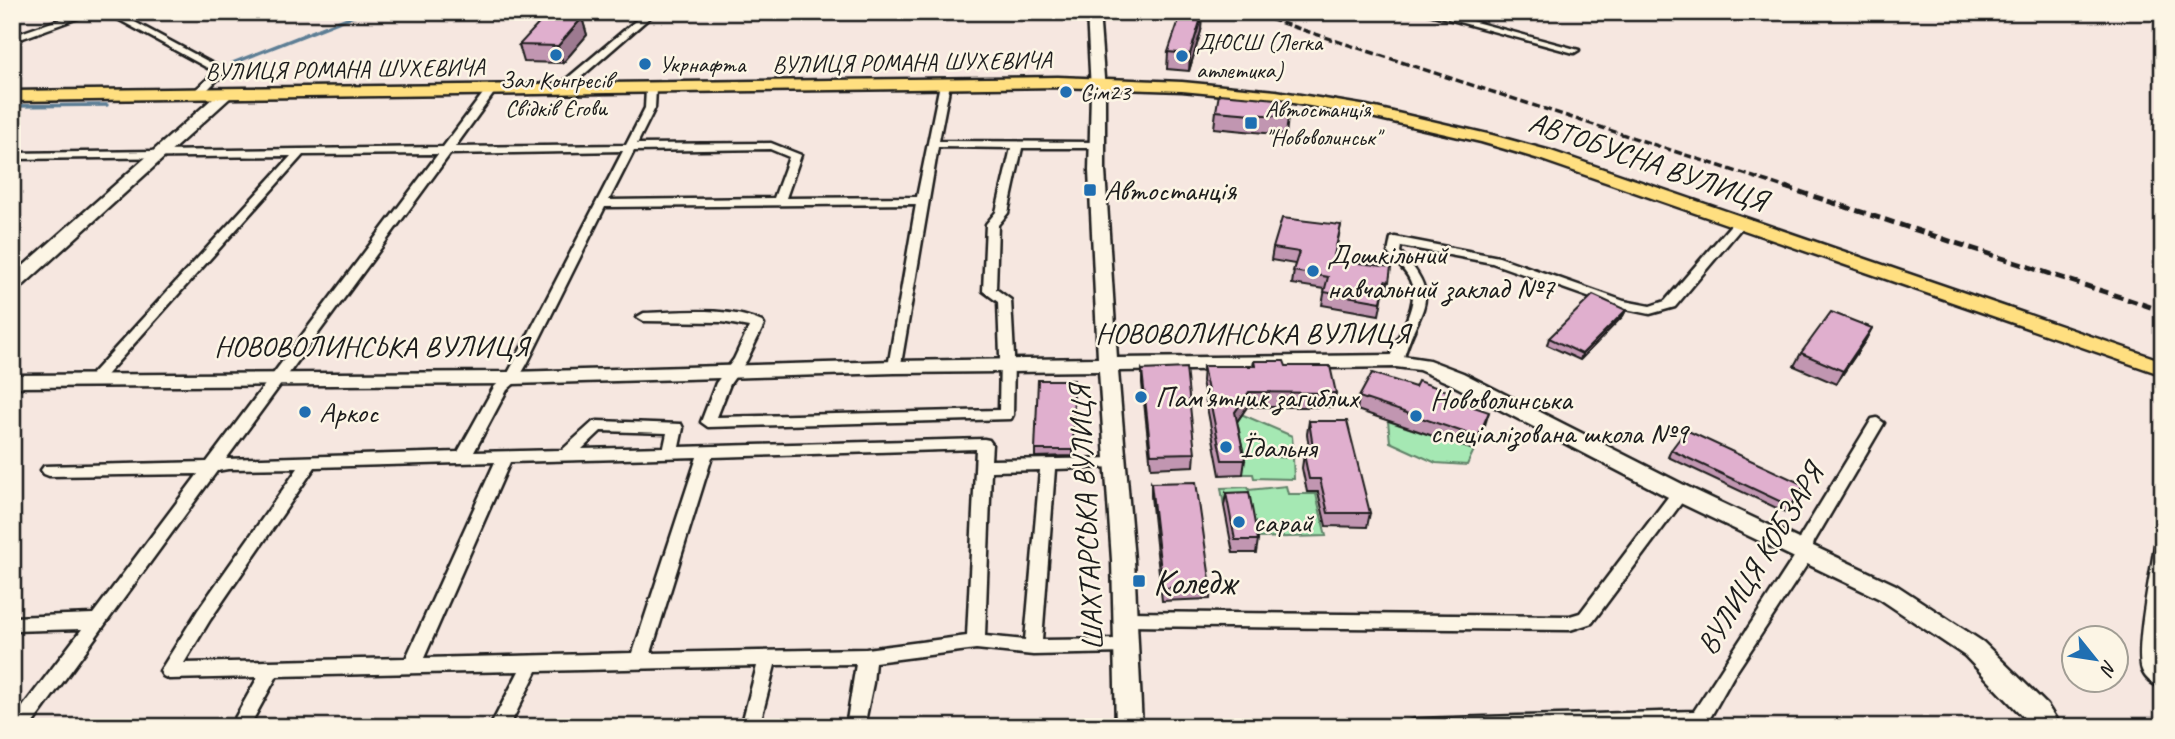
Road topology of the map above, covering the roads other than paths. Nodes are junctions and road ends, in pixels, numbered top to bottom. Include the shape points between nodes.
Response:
1 (91, 12) edge
2 (109, 12) edge
3 (652, 12) edge
4 (1093, 12) edge
5 (1426, 12) edge
6 (12, 39) edge
7 (1574, 50) dead end
8 (1098, 82) junction
9 (945, 84) junction
10 (492, 89) junction
11 (561, 89) junction
12 (651, 89) junction
13 (198, 93) junction
14 (227, 93) junction
15 (12, 96) edge
16 (934, 144) junction
17 (1017, 145) junction
18 (1097, 145) junction
19 (630, 149) junction
20 (445, 151) junction
21 (300, 152) junction
22 (161, 153) junction
23 (12, 156) edge
24 (922, 200) junction
25 (779, 202) junction
26 (601, 204) junction
27 (1739, 223) junction
28 (12, 286) edge
29 (644, 317) dead end
30 (1396, 361) junction
31 (1108, 363) junction
32 (1007, 366) junction
33 (895, 367) junction
34 (2163, 368) edge
35 (730, 372) junction
36 (279, 377) junction
37 (512, 377) junction
38 (94, 380) junction
39 (12, 381) edge
40 (1877, 423) dead end
41 (706, 451) junction
42 (670, 452) junction
43 (566, 455) junction
44 (505, 457) junction
45 (463, 458) junction
46 (311, 461) junction
47 (1116, 462) junction
48 (1048, 465) junction
49 (983, 466) junction
50 (211, 468) junction
51 (49, 470) dead end
52 (1680, 493) junction
53 (2163, 545) edge
54 (1802, 550) junction
55 (1124, 619) junction
56 (97, 621) junction
57 (12, 624) edge
58 (976, 642) junction
59 (1125, 646) junction
60 (1033, 648) junction
61 (866, 656) junction
62 (768, 658) junction
63 (640, 661) junction
64 (532, 663) junction
65 (412, 665) junction
66 (272, 669) junction
67 (2162, 680) edge
68 (1701, 723) edge
69 (1532, 725) edge
70 (19, 727) edge
71 (239, 727) edge
72 (499, 727) edge
73 (750, 727) edge
74 (855, 727) edge
75 (1129, 727) edge
76 (1417, 727) edge
77 (2048, 727) edge

1 - 6 street
2 - 13 street via 220,71
3 - 11 street
4 - 8 street, ШАХТАРСЬКА ВУЛИЦЯ
5 - 7 street
8 - 9 main road, ВУЛИЦЯ РОМАНА ШУХЕВИЧА
8 - 18 street, ШАХТАРСЬКА ВУЛИЦЯ
8 - 27 main road, АВТОБУСНА ВУЛИЦЯ via 1228,90 1382,114 1545,155
9 - 12 main road, ВУЛИЦЯ РОМАНА ШУХЕВИЧА
9 - 16 street
10 - 11 main road, ВУЛИЦЯ РОМАНА ШУХЕВИЧА
10 - 14 main road, ВУЛИЦЯ РОМАНА ШУХЕВИЧА
10 - 20 street
11 - 12 main road, ВУЛИЦЯ РОМАНА ШУХЕВИЧА
12 - 19 street via 650,108
13 - 14 main road, ВУЛИЦЯ РОМАНА ШУХЕВИЧА
13 - 15 main road, ВУЛИЦЯ РОМАНА ШУХЕВИЧА
14 - 22 street
16 - 17 street
16 - 24 street
17 - 18 street
17 - 32 street via 1002,213 992,224 989,291 1004,300
18 - 31 street, ШАХТАРСЬКА ВУЛИЦЯ
19 - 20 street
19 - 25 street via 771,146 795,155
19 - 26 street
20 - 21 street
20 - 36 street
21 - 22 street
21 - 38 street
22 - 23 street
22 - 28 street
24 - 25 street
24 - 33 street
25 - 26 street
26 - 37 street
27 - 30 street via 1670,303 1650,310 1495,260 1395,241 1394,253 1418,285 1416,306
27 - 34 main road, АВТОБУСНА ВУЛИЦЯ
29 - 35 street via 755,322 756,331
30 - 31 street, НОВОВОЛИНСЬКА ВУЛИЦЯ
30 - 52 street, НОВОВОЛИНСЬКА ВУЛИЦЯ via 1422,364 1456,378
31 - 32 street, НОВОВОЛИНСЬКА ВУЛИЦЯ
31 - 47 street, ШАХТАРСЬКА ВУЛИЦЯ
32 - 33 street, НОВОВОЛИНСЬКА ВУЛИЦЯ
32 - 35 street via 1006,415 708,422
33 - 35 street, НОВОВОЛИНСЬКА ВУЛИЦЯ
35 - 37 street, НОВОВОЛИНСЬКА ВУЛИЦЯ
36 - 37 street, НОВОВОЛИНСЬКА ВУЛИЦЯ
36 - 38 street, НОВОВОЛИНСЬКА ВУЛИЦЯ
36 - 50 street
37 - 45 street via 501,387
38 - 39 street, НОВОВОЛИНСЬКА ВУЛИЦЯ
40 - 54 street, ВУЛИЦЯ КОБЗАРЯ
41 - 42 street
41 - 49 street via 985,444
41 - 63 street
42 - 43 street
42 - 43 street via 676,428 598,426
43 - 44 street
44 - 45 street
44 - 65 street
45 - 46 street
46 - 50 street
46 - 66 street via 169,671
47 - 48 street
47 - 55 street, ШАХТАРСЬКА ВУЛИЦЯ
48 - 49 street
48 - 60 street
49 - 58 street
50 - 51 street
50 - 56 street
52 - 54 street, НОВОВОЛИНСЬКА ВУЛИЦЯ
52 - 55 street via 1586,618 1570,623
53 - 67 street via 2148,651 2151,670
54 - 68 street, ВУЛИЦЯ КОБЗАРЯ via 1802,558 1727,671
54 - 77 street, НОВОВОЛИНСЬКА ВУЛИЦЯ via 1888,592 1974,649
55 - 59 street, ШАХТАРСЬКА ВУЛИЦЯ
56 - 57 street
56 - 70 street
58 - 60 street
58 - 61 street
59 - 60 street
59 - 75 street, ШАХТАРСЬКА ВУЛИЦЯ
61 - 62 street
61 - 74 street
62 - 63 street
62 - 73 street
63 - 64 street
64 - 65 street
64 - 72 street
65 - 66 street
66 - 71 street
68 - 69 street
69 - 76 street

